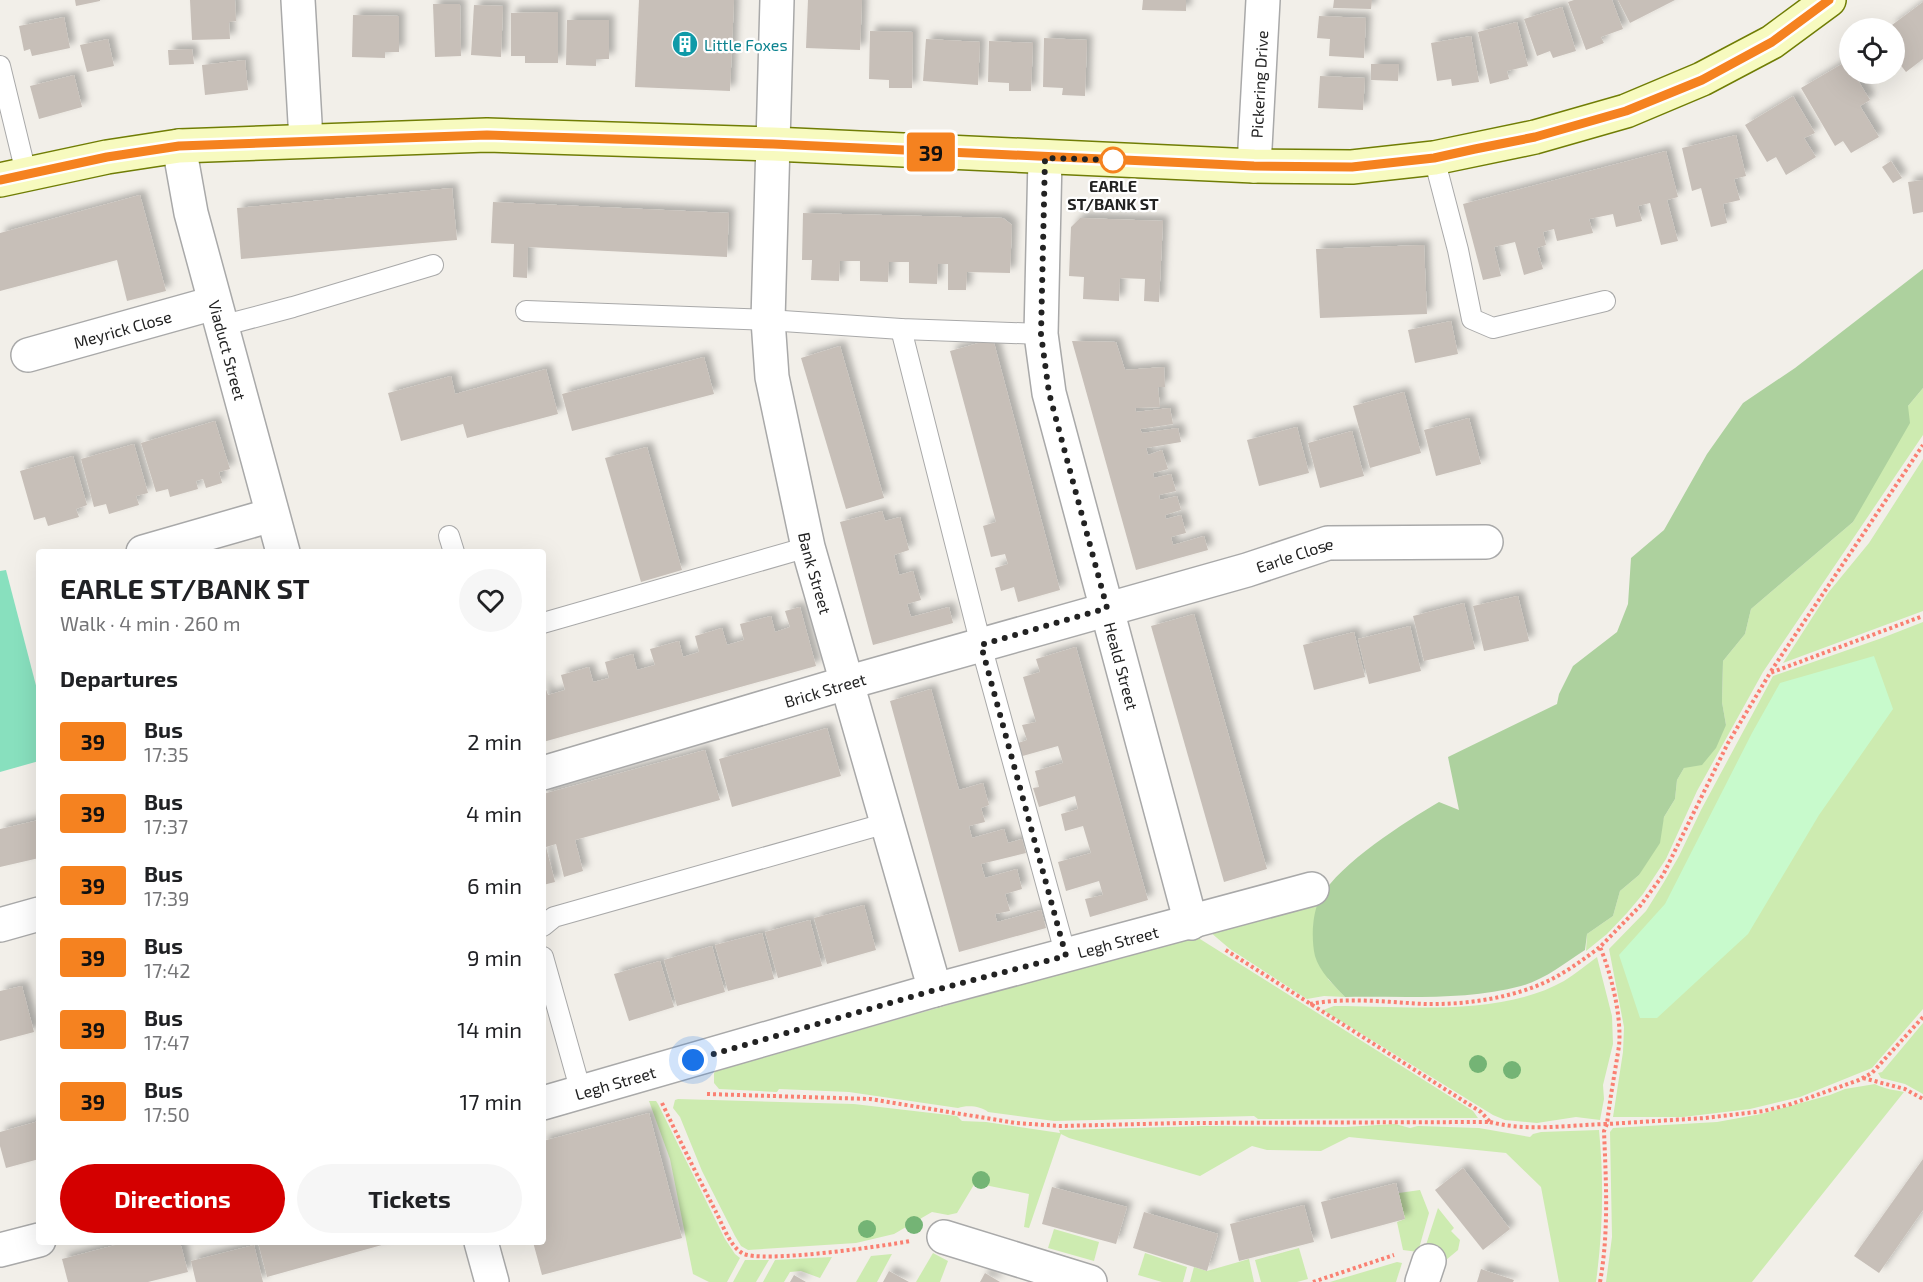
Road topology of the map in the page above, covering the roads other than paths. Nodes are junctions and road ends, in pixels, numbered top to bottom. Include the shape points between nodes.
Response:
1 (298, 0) edge
2 (777, 0) edge
3 (1263, 0) edge
4 (1829, 0) edge
5 (0, 66) edge
6 (306, 140) junction
7 (773, 144) junction
8 (179, 146) junction
9 (1045, 158) junction
10 (1434, 158) junction
11 (1254, 166) junction
12 (13, 177) edge
13 (433, 265) dead end
14 (1605, 302) dead end
15 (526, 311) dead end
16 (217, 315) junction
17 (768, 320) junction
18 (901, 329) junction
19 (1041, 334) junction
20 (28, 355) dead end
21 (272, 515) junction
22 (1486, 542) dead end
23 (808, 547) junction
24 (153, 549) edge
25 (282, 549) edge
26 (1107, 608) junction
27 (546, 622) edge
28 (981, 645) junction
29 (846, 682) junction
30 (546, 772) edge
31 (887, 823) junction
32 (1312, 889) dead end
33 (36, 916) edge
34 (1191, 922) junction
35 (546, 924) edge
36 (0, 925) edge
37 (1066, 956) junction
38 (546, 968) edge
39 (935, 990) junction
40 (581, 1092) junction
41 (546, 1102) edge
42 (944, 1237) road end
43 (36, 1241) edge
44 (482, 1245) edge
45 (0, 1250) edge
46 (492, 1282) edge
47 (1090, 1282) edge

1 - 6 street
2 - 7 street, Bank Street
3 - 11 street, Pickering Drive
4 - 10 street via 1772,42 1702,80 1626,111 1535,137
5 - 12 lane
6 - 7 street via 487,135
6 - 8 street
7 - 9 street
7 - 17 street, Bank Street
8 - 12 street
8 - 16 street, Viaduct Street via 190,213
9 - 11 street
9 - 19 street, Heald Street
10 - 11 street via 1352,167
10 - 14 lane via 1472,319 1493,328
13 - 16 lane via 293,307
15 - 17 lane
16 - 20 street, Meyrick Close
16 - 21 street, Viaduct Street
17 - 18 lane
17 - 23 street, Bank Street via 772,377
18 - 19 lane
18 - 28 lane
19 - 26 street, Heald Street via 1049,393
21 - 24 street
21 - 25 street, Viaduct Street
22 - 26 street, Earle Close via 1328,543
23 - 27 lane
23 - 29 street, Bank Street
26 - 28 street, Brick Street
26 - 34 street, Heald Street
28 - 29 street, Brick Street
28 - 37 lane
29 - 30 street, Brick Street
29 - 31 street, Bank Street
31 - 35 lane via 554,917
31 - 39 street, Bank Street
32 - 34 street, Legh Street
33 - 36 street
34 - 37 street, Legh Street
37 - 39 street, Legh Street
38 - 40 lane
39 - 40 street, Legh Street
40 - 41 street, Legh Street
42 - 47 street
43 - 45 street
44 - 46 street

